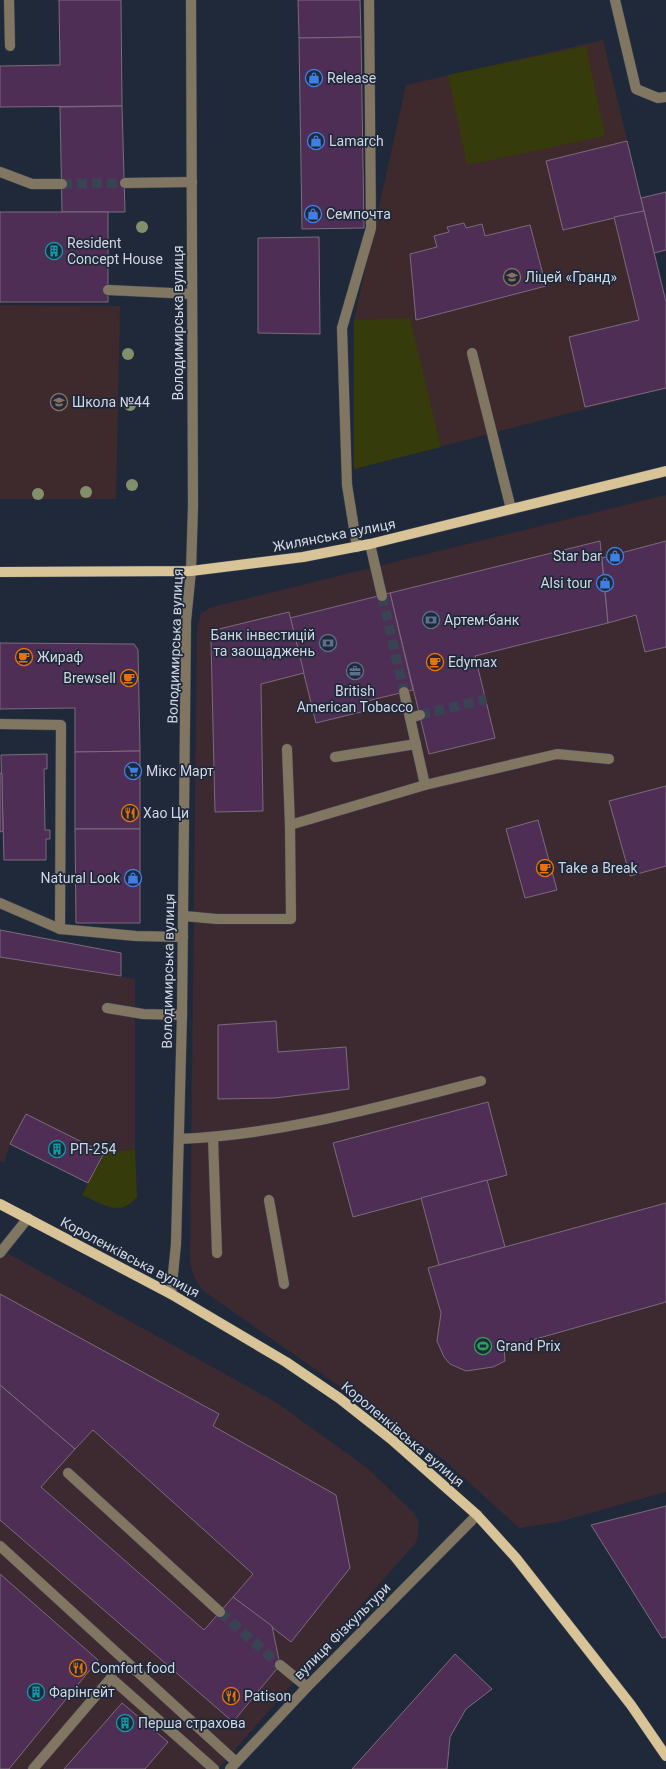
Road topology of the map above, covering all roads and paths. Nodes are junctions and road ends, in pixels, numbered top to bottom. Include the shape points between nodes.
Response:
1 (9, 0) edge
2 (191, 0) edge
3 (369, 0) edge
4 (615, 0) edge
5 (10, 46) dead end
6 (666, 97) edge
7 (0, 172) edge
8 (192, 182) junction
9 (125, 183) tunnel mouth
10 (62, 184) tunnel mouth
11 (108, 290) dead end
12 (192, 294) junction
13 (472, 353) dead end
14 (666, 471) edge
15 (511, 509) junction
16 (370, 544) junction
17 (357, 547) junction
18 (191, 571) junction
19 (0, 572) edge
20 (382, 596) tunnel mouth
21 (404, 692) tunnel mouth
22 (0, 724) edge
23 (416, 744) junction
24 (287, 749) dead end
25 (335, 757) dead end
26 (609, 759) dead end
27 (425, 785) junction
28 (290, 826) junction
29 (0, 903) edge
30 (184, 916) junction
31 (60, 929) junction
32 (183, 937) junction
33 (107, 1008) dead end
34 (182, 1015) junction
35 (481, 1081) dead end
36 (213, 1138) junction
37 (179, 1139) junction
38 (269, 1200) dead end
39 (0, 1204) edge
40 (28, 1218) junction
41 (0, 1253) edge
42 (217, 1253) dead end
43 (284, 1284) dead end
44 (171, 1294) junction
45 (68, 1473) dead end
46 (477, 1515) junction
47 (0, 1546) edge
48 (220, 1612) tunnel mouth
49 (280, 1665) tunnel mouth
50 (307, 1687) junction
51 (666, 1756) edge
52 (233, 1766) edge
53 (33, 1769) edge
54 (214, 1769) edge

1 - 5 street
2 - 8 street, Володимирська вулиця
3 - 17 street via 371,228 342,328 347,485
4 - 6 street via 636,89 658,98
7 - 10 street via 32,184
8 - 9 street
8 - 12 street, Володимирська вулиця
11 - 12 street
12 - 18 street, Володимирська вулиця
13 - 15 street
14 - 15 main road, Жилянська вулиця
15 - 16 main road, Жилянська вулиця
16 - 17 main road, Жилянська вулиця
16 - 20 street
17 - 18 main road, Жилянська вулиця via 303,557
18 - 19 main road, Жилянська вулиця
18 - 30 street, Володимирська вулиця via 186,621
21 - 23 street via 415,716
22 - 31 street via 61,724
23 - 25 street
23 - 27 street
24 - 28 street
26 - 27 street via 557,754
27 - 28 street
28 - 30 street via 291,919 217,919
29 - 31 street
30 - 32 street, Володимирська вулиця
31 - 32 street via 136,936
32 - 34 street, Володимирська вулиця
33 - 34 street via 143,1014
34 - 37 street, Володимирська вулиця
35 - 36 street via 359,1112 242,1135
36 - 37 street
36 - 42 street
37 - 44 street, Володимирська вулиця via 176,1244
38 - 43 street
39 - 40 main road, Короленківська вулиця
40 - 41 street
40 - 44 main road, Короленківська вулиця
44 - 46 main road, Короленківська вулиця via 286,1362 339,1398 391,1439
45 - 48 street
46 - 50 street, вулиця Фізкультури
46 - 51 main road, Короленківська вулиця via 521,1564 631,1705
47 - 52 street
49 - 50 street
50 - 52 street, вулиця Фізкультури
53 - 54 street via 111,1678

